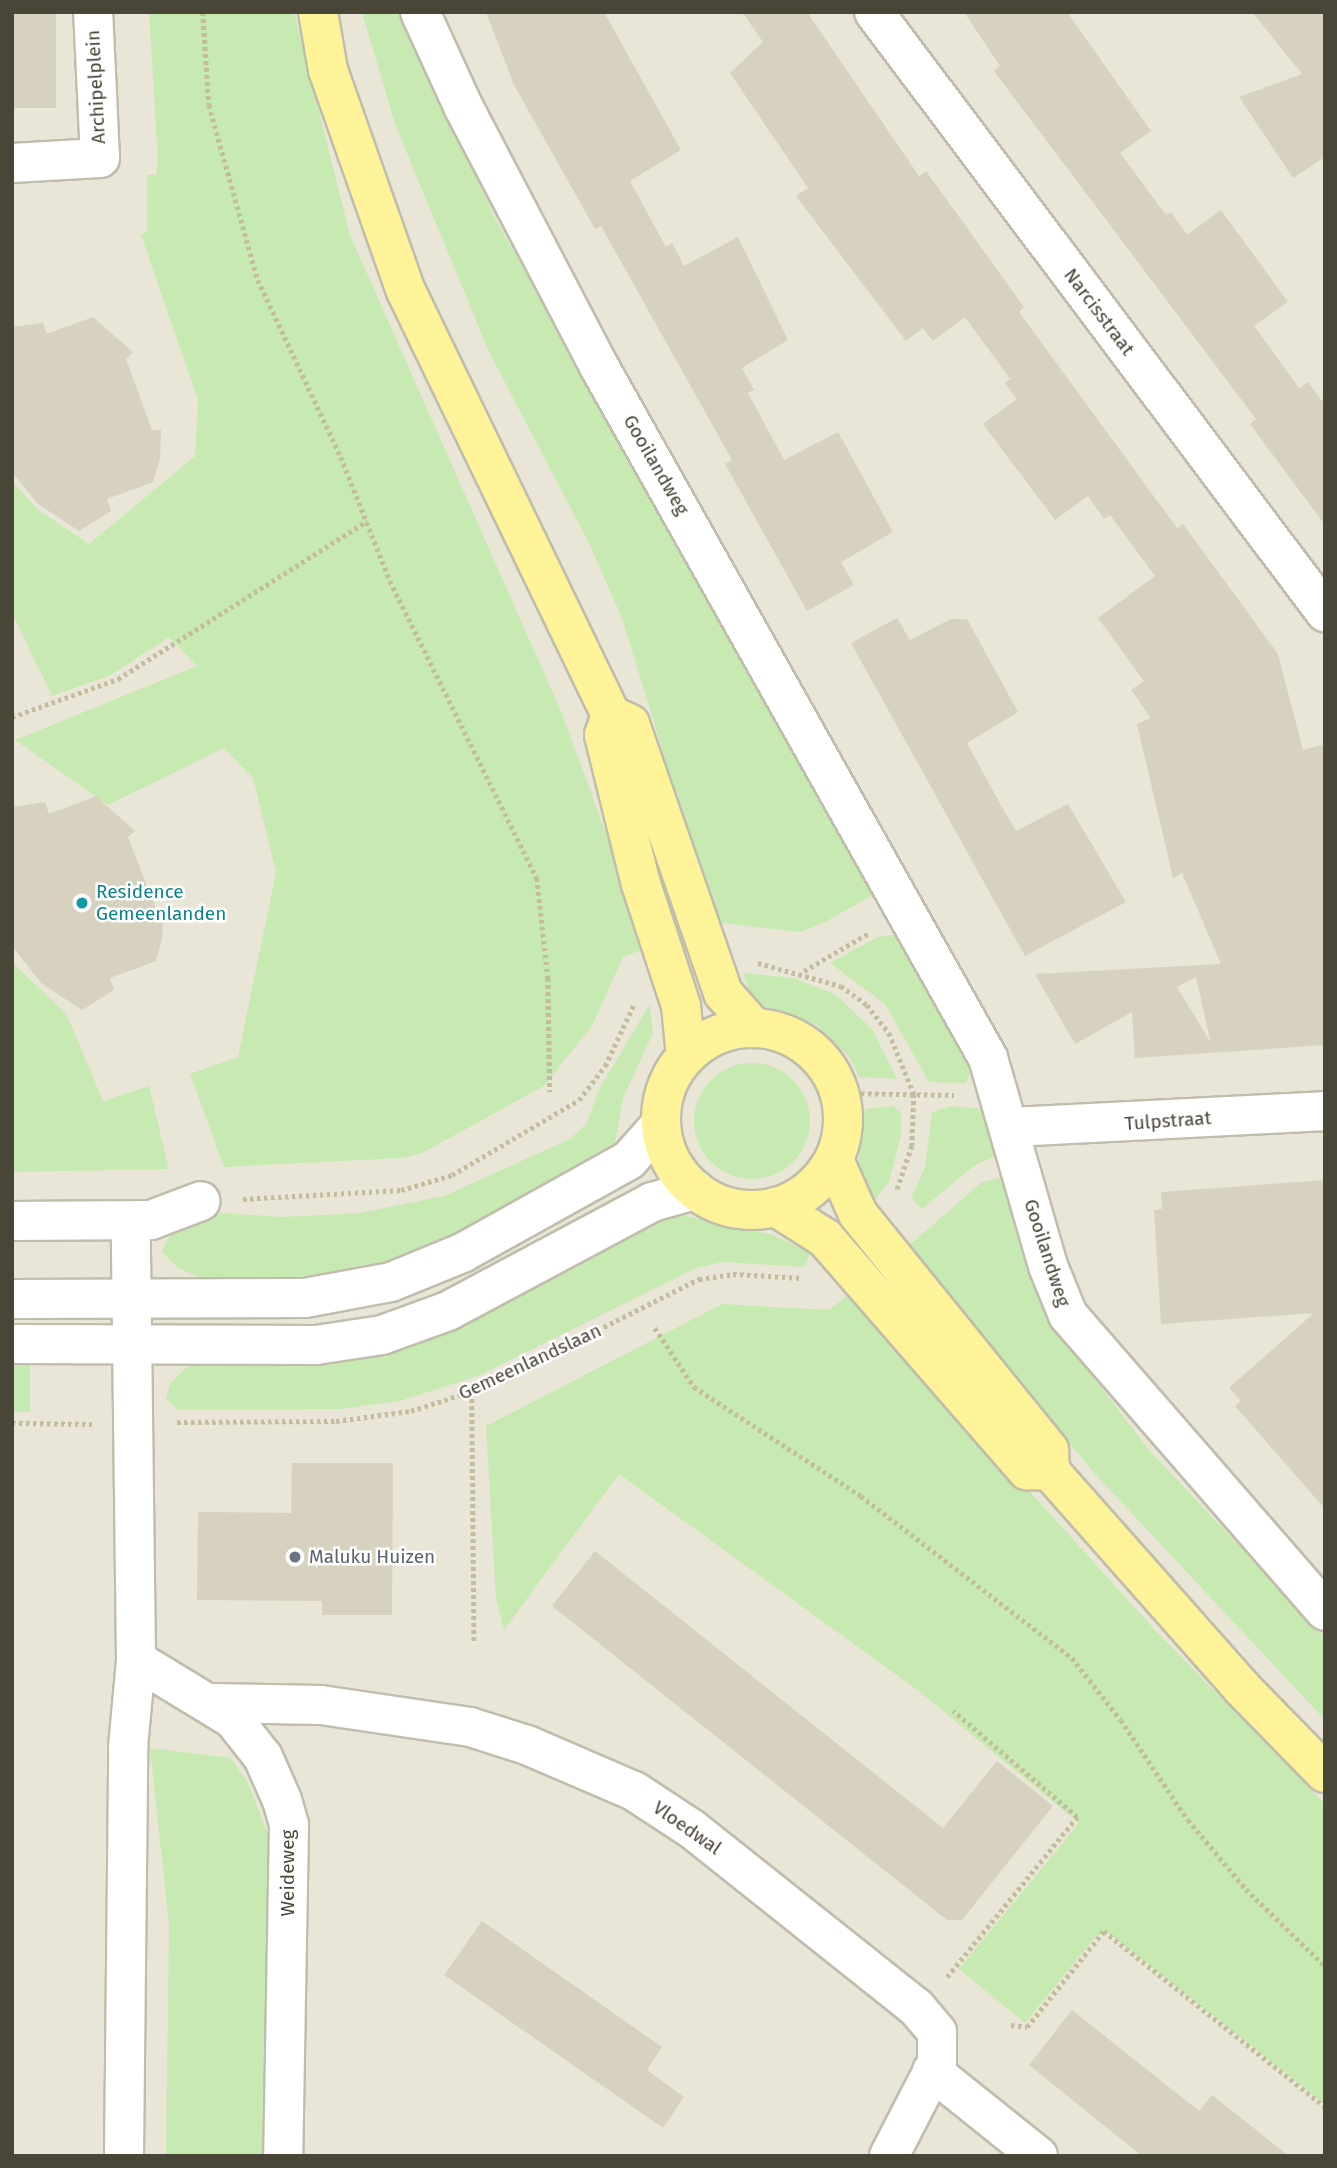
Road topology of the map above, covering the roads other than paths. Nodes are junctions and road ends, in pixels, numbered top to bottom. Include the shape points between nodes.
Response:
1 (93, 12) edge
2 (318, 12) edge
3 (420, 12) edge
4 (874, 12) edge
5 (12, 163) edge
6 (1325, 612) edge
7 (611, 715) junction
8 (754, 1028) junction
9 (686, 1056) junction
10 (1325, 1111) edge
11 (661, 1124) junction
12 (1011, 1127) junction
13 (834, 1160) junction
14 (695, 1190) junction
15 (201, 1202) road end
16 (776, 1207) junction
17 (12, 1221) edge
18 (131, 1221) junction
19 (12, 1299) edge
20 (134, 1299) junction
21 (12, 1344) edge
22 (135, 1344) junction
23 (1050, 1471) junction
24 (1325, 1611) edge
25 (136, 1660) junction
26 (212, 1703) junction
27 (1325, 1773) edge
28 (932, 2071) junction
29 (124, 2156) edge
30 (283, 2156) edge
31 (889, 2156) edge
32 (1038, 2156) edge

1 - 5 street, Archipelplein via 100,158
2 - 7 main road via 328,70 406,291
3 - 12 street, Gooilandweg via 600,368 764,650 988,1058
4 - 6 street, Narcisstraat
7 - 8 main road via 630,724 723,993
7 - 9 main road via 604,735 641,884 681,1006
8 - 9 main road via 717,1034
8 - 13 main road via 808,1046 840,1093 844,1127
9 - 11 main road via 664,1094
10 - 12 street, Tulpstraat
11 - 14 main road via 671,1161
11 - 20 street via 629,1160 463,1253 391,1282 305,1298
12 - 24 street, Gooilandweg via 1048,1266 1082,1337
13 - 16 main road via 810,1190
13 - 23 main road via 858,1214 1049,1450
14 - 16 main road via 726,1206
14 - 22 street via 652,1202 449,1311 382,1335 316,1345
15 - 18 street via 151,1220
16 - 23 main road via 825,1238 1027,1470
17 - 18 street
18 - 20 street
19 - 20 street
20 - 22 street
21 - 22 street
22 - 25 street
23 - 27 main road via 1241,1687
25 - 26 street, Weideweg
25 - 29 street via 128,1747
26 - 28 street, Vloedwal via 321,1705 470,1727 527,1745 634,1791 740,1864 916,2007 940,2043
26 - 30 street, Weideweg via 263,1757 289,1825
28 - 31 street, Vloedwal
28 - 32 street

